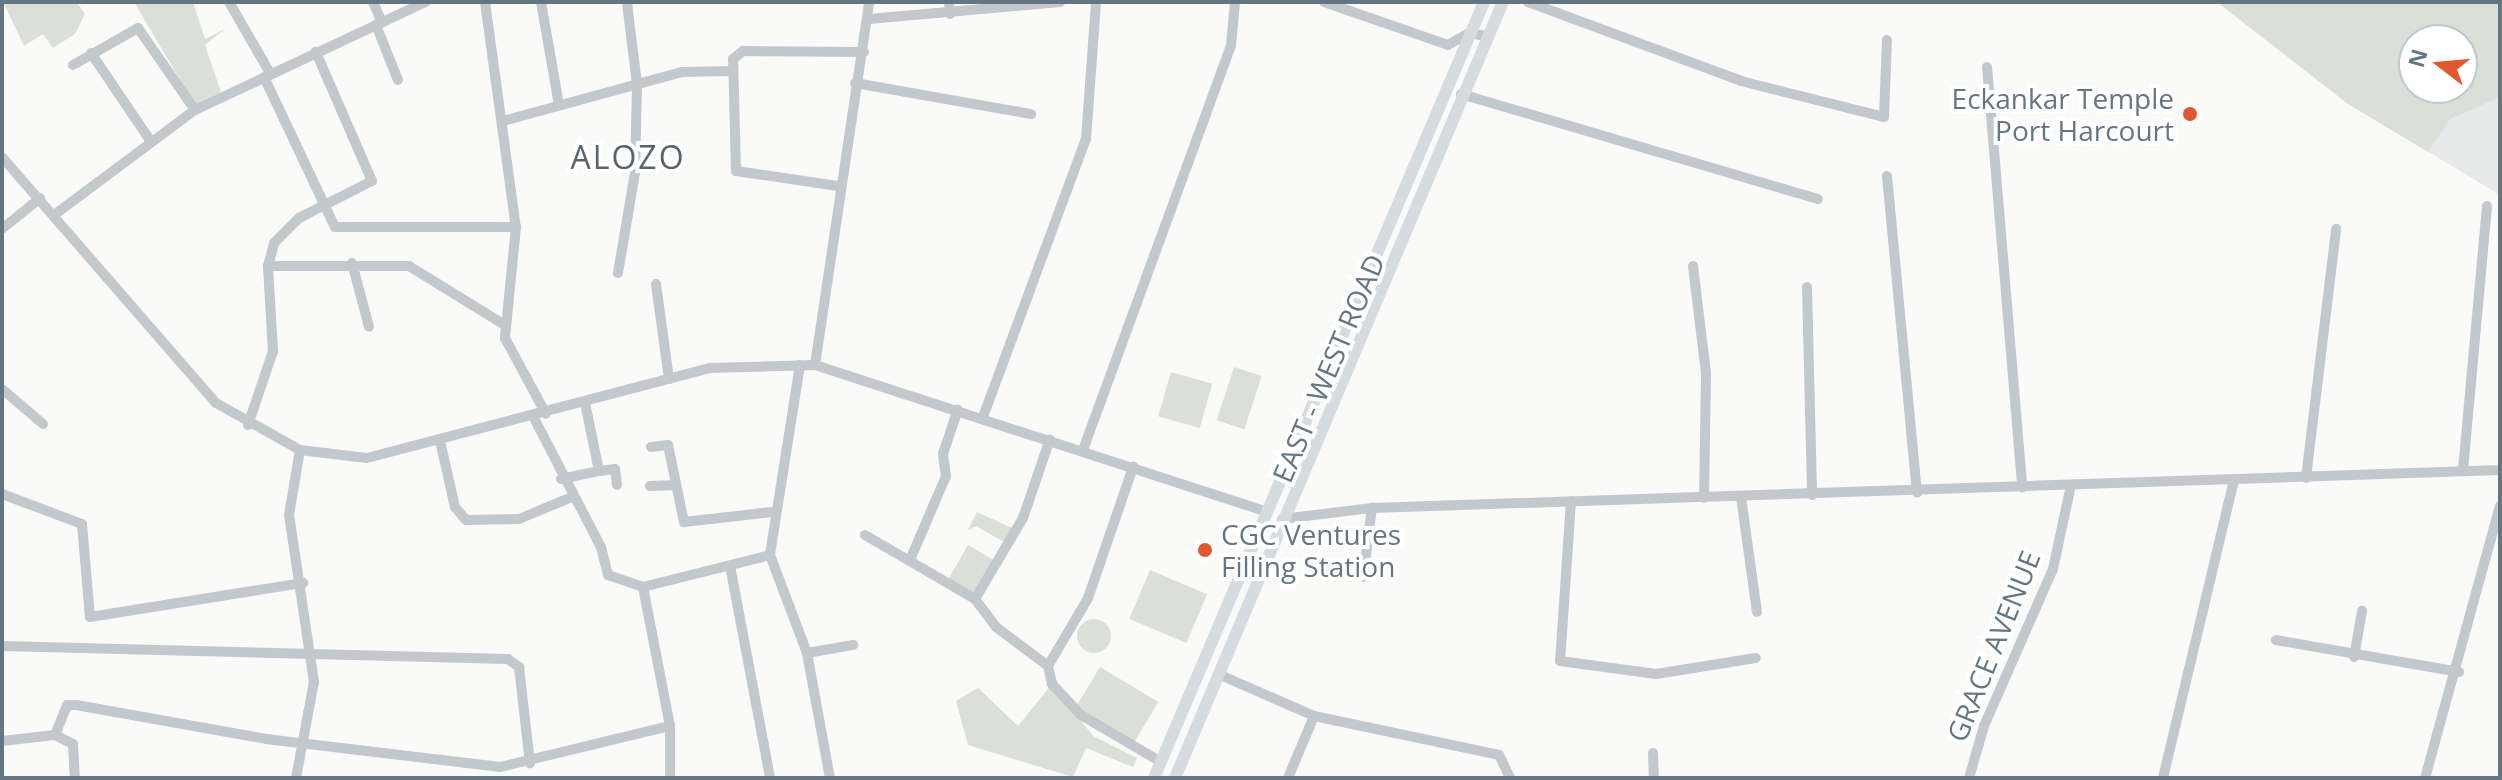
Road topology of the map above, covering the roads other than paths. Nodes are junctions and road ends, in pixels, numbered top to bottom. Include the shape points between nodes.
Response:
1 (229, 2) edge
2 (373, 2) edge
3 (426, 2) edge
4 (485, 2) edge
5 (541, 2) edge
6 (627, 2) edge
7 (869, 2) edge
8 (949, 2) edge
9 (1060, 2) edge
10 (1096, 2) edge
11 (1235, 2) edge
12 (1324, 2) edge
13 (1484, 2) edge
14 (1503, 2) edge
15 (1528, 2) edge
16 (950, 14) junction
17 (869, 19) junction
18 (379, 23) junction
19 (1469, 33) junction
20 (1486, 36) junction
21 (1887, 40) dead end
22 (316, 52) junction
23 (864, 52) junction
24 (91, 53) junction
25 (73, 65) dead end
26 (1987, 67) dead end
27 (732, 71) junction
28 (267, 75) junction
29 (398, 80) dead end
30 (855, 83) junction
31 (637, 84) junction
32 (1461, 94) junction
33 (559, 105) junction
34 (195, 110) junction
35 (1031, 114) dead end
36 (503, 121) junction
37 (150, 140) junction
38 (2, 157) edge
39 (1887, 176) dead end
40 (838, 186) junction
41 (40, 198) junction
42 (1818, 199) dead end
43 (325, 206) junction
44 (2487, 206) dead end
45 (54, 215) junction
46 (516, 227) junction
47 (2, 229) edge
48 (2336, 229) dead end
49 (352, 263) junction
50 (268, 266) junction
51 (1693, 266) dead end
52 (618, 273) dead end
53 (656, 284) dead end
54 (1807, 287) dead end
55 (505, 325) junction
56 (369, 327) dead end
57 (800, 365) junction
58 (815, 365) junction
59 (669, 379) junction
60 (2, 389) edge
61 (585, 403) junction
62 (958, 409) junction
63 (546, 414) junction
64 (983, 417) junction
65 (534, 418) junction
66 (43, 424) dead end
67 (248, 425) junction
68 (1050, 439) junction
69 (440, 441) junction
70 (651, 447) dead end
71 (300, 450) junction
72 (1083, 450) junction
73 (1133, 467) junction
74 (2463, 470) junction
75 (2500, 470) edge
76 (599, 471) junction
77 (2306, 478) junction
78 (561, 479) junction
79 (2234, 481) junction
80 (617, 485) dead end
81 (676, 485) junction
82 (2071, 485) junction
83 (650, 486) dead end
84 (2022, 488) junction
85 (1917, 493) junction
86 (2, 494) edge
87 (1812, 495) junction
88 (572, 497) junction
89 (1741, 497) junction
90 (1704, 498) junction
91 (1571, 501) junction
92 (2500, 506) edge
93 (1372, 508) junction
94 (772, 512) junction
95 (1268, 512) junction
96 (1282, 519) junction
97 (865, 535) dead end
98 (770, 555) junction
99 (910, 560) junction
100 (731, 571) junction
101 (1363, 577) dead end
102 (303, 583) junction
103 (643, 587) junction
104 (975, 599) junction
105 (2362, 611) dead end
106 (1757, 612) dead end
107 (2276, 640) dead end
108 (853, 645) dead end
109 (2, 646) edge
110 (312, 651) junction
111 (807, 653) junction
112 (2354, 657) junction
113 (1756, 658) dead end
114 (1048, 666) junction
115 (2459, 672) junction
116 (1218, 674) junction
117 (1314, 716) junction
118 (670, 726) junction
119 (55, 735) junction
120 (2, 741) edge
121 (303, 741) junction
122 (1653, 753) dead end
123 (1161, 762) junction
124 (530, 763) junction
125 (75, 778) edge
126 (296, 778) edge
127 (670, 778) edge
128 (770, 778) edge
129 (830, 778) edge
130 (1154, 778) edge
131 (1175, 778) edge
132 (1288, 778) edge
133 (1510, 778) edge
134 (1654, 778) edge
135 (1969, 778) edge
136 (2163, 778) edge
137 (2425, 778) edge

1 - 28 street
2 - 18 street
3 - 18 street
4 - 36 street
5 - 33 street
6 - 31 street
7 - 17 street
8 - 16 street
9 - 16 street
10 - 64 street via 1086,139
11 - 72 street via 1231,45
12 - 19 street via 1448,45
13 - 19 main road, EAST - WEST ROAD
14 - 20 main road, EAST - WEST ROAD
15 - 21 street via 1741,81 1884,117
16 - 17 street
17 - 23 street
18 - 22 street
18 - 29 street
19 - 20 street
19 - 95 main road, EAST - WEST ROAD
20 - 32 main road, EAST - WEST ROAD
22 - 28 street
22 - 43 street via 372,181
23 - 27 street via 743,51
23 - 30 street
24 - 25 street
24 - 34 street via 142,29
24 - 37 street
26 - 84 street
27 - 31 street via 682,72
27 - 40 street via 736,171
28 - 34 street
28 - 43 street via 310,162
30 - 35 street
30 - 40 street
31 - 33 street
31 - 52 street via 633,199
32 - 42 street
32 - 96 main road, EAST - WEST ROAD
33 - 36 street
34 - 37 street
36 - 46 street
37 - 45 street
38 - 41 street
39 - 85 street
40 - 58 street
41 - 45 street
41 - 47 street
43 - 46 street via 340,229
43 - 50 street via 285,229
44 - 74 street
45 - 67 street via 191,377
46 - 55 street
48 - 77 street
49 - 50 street
49 - 55 street via 390,261 422,271
49 - 56 street
50 - 67 street via 273,351
51 - 90 street via 1706,374
53 - 59 street
54 - 87 street
55 - 63 street via 507,345
57 - 58 street
57 - 59 street via 710,368
57 - 94 street
58 - 62 street
59 - 61 street
60 - 66 street
61 - 63 street
61 - 76 street
62 - 64 street
62 - 99 street via 943,454 946,476
63 - 65 street
64 - 68 street
65 - 69 street
65 - 78 street
67 - 71 street
68 - 72 street
68 - 104 street via 1023,518
69 - 71 street via 349,459
69 - 88 street via 455,507 466,520 519,519
70 - 81 street via 668,445
71 - 102 street via 289,515
72 - 73 street
73 - 95 street
73 - 114 street via 1088,598
74 - 75 street
74 - 77 street
76 - 78 street
76 - 80 street via 615,469
77 - 79 street
78 - 88 street
79 - 82 street
79 - 136 street
81 - 83 street
81 - 94 street via 684,522
82 - 84 street
82 - 135 street, GRACE AVENUE via 2053,569 1984,726
84 - 85 street
85 - 87 street
86 - 102 street via 82,524 90,617
87 - 89 street
88 - 103 street via 608,575
89 - 90 street
89 - 106 street
90 - 91 street
91 - 93 street
91 - 113 street via 1560,661 1656,674
92 - 115 street
93 - 96 street
93 - 101 street
94 - 98 street
95 - 123 main road, EAST - WEST ROAD
96 - 116 main road, EAST - WEST ROAD
97 - 99 street
98 - 100 street
98 - 111 street
99 - 104 street
100 - 103 street
100 - 128 street
102 - 110 street
103 - 118 street
104 - 114 street via 996,627
105 - 112 street
107 - 112 street
108 - 111 street
109 - 110 street
110 - 121 street
110 - 124 street via 515,662
111 - 129 street
112 - 115 street
114 - 123 street via 1052,684 1081,715
115 - 137 street
116 - 117 street
116 - 131 main road, EAST - WEST ROAD
117 - 132 street
117 - 133 street via 1499,755
118 - 124 street
118 - 127 street
119 - 120 street
119 - 121 street via 67,705 76,705
119 - 125 street via 78,749
121 - 124 street via 468,767
121 - 126 street
122 - 134 street
123 - 130 main road, EAST - WEST ROAD

